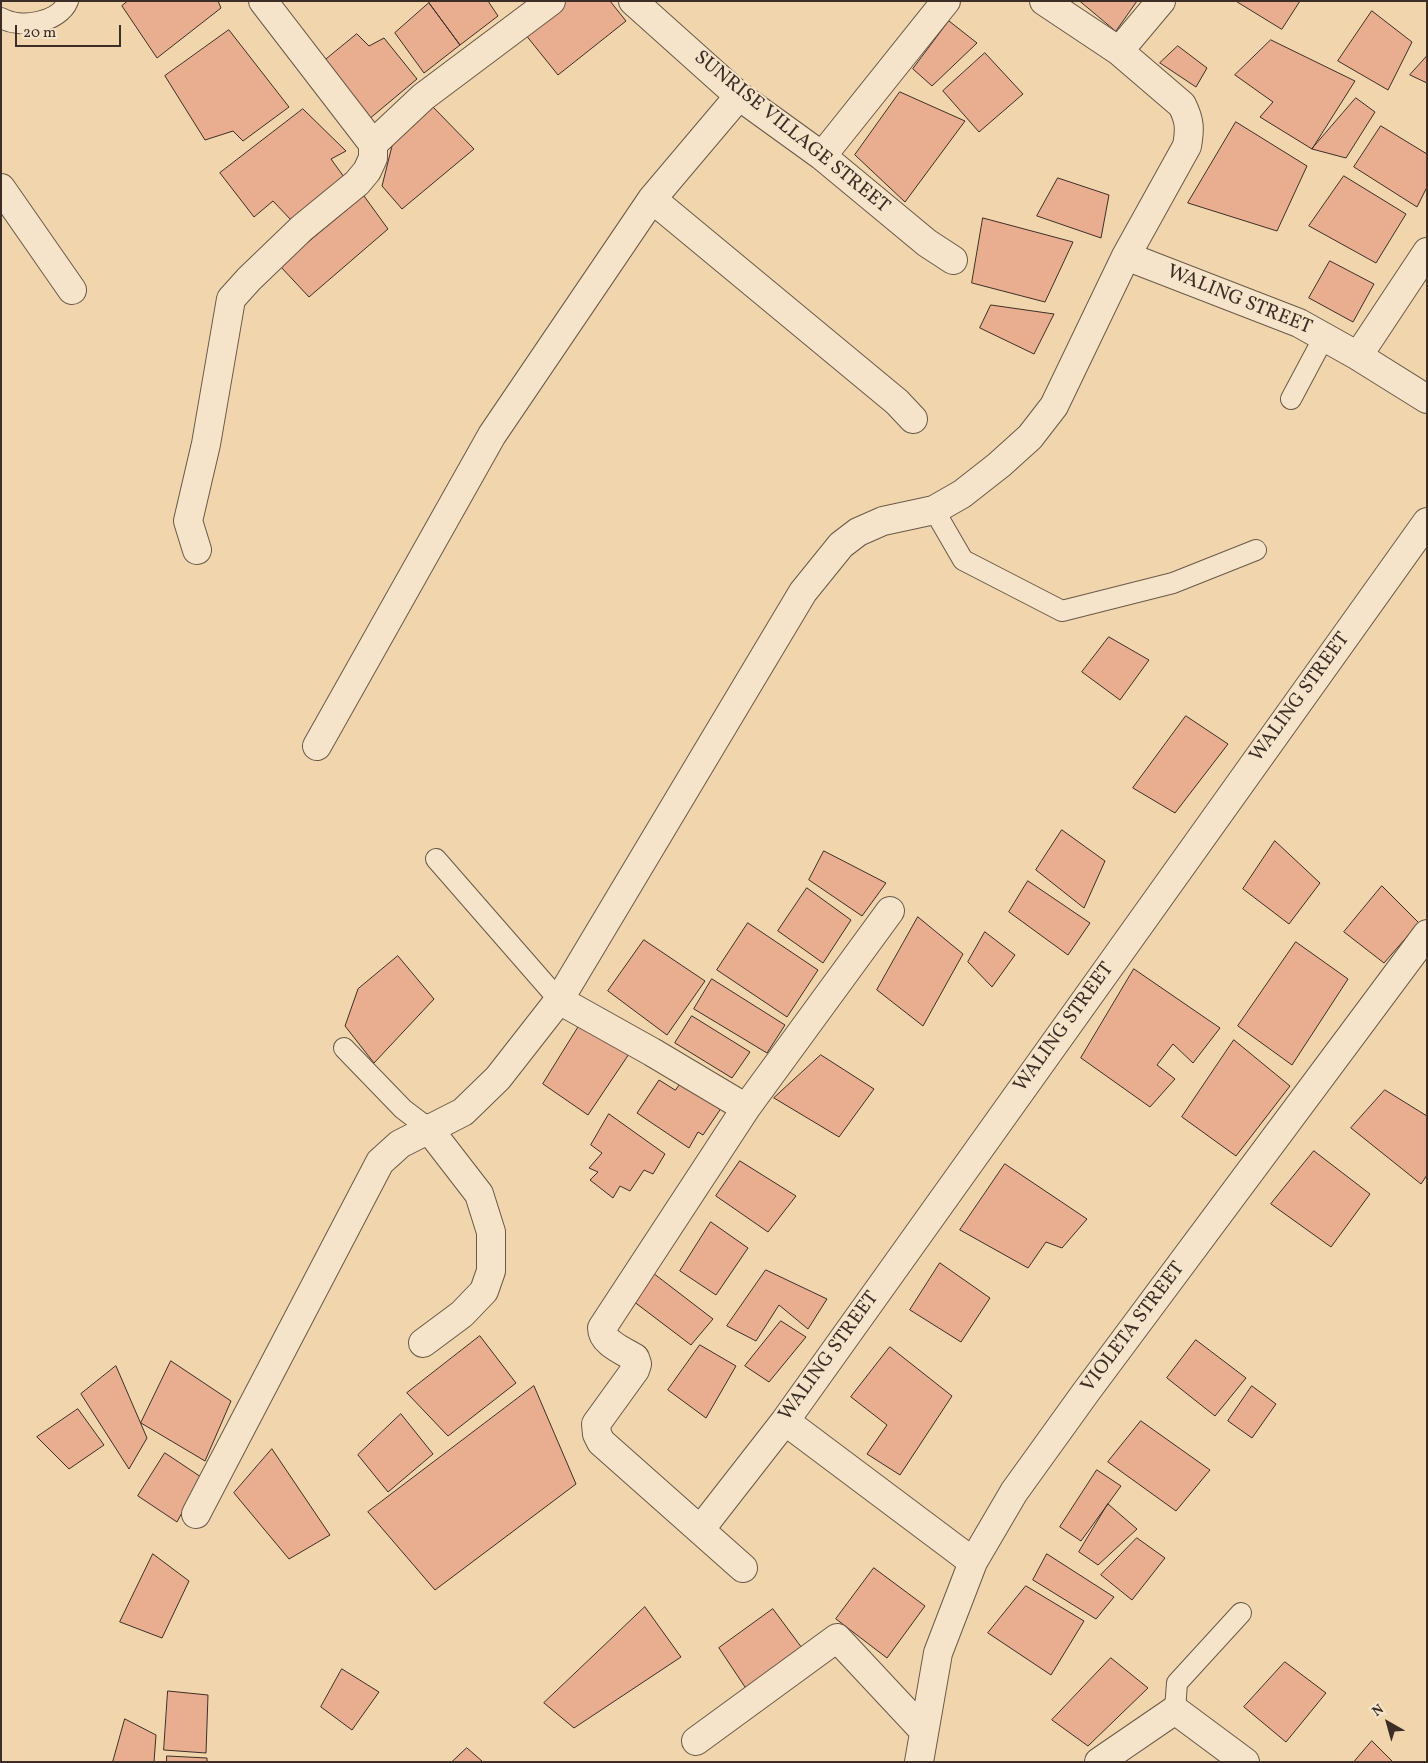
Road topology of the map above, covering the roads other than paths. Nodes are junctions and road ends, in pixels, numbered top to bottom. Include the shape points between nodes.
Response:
1 (68, 1) edge
2 (263, 1) edge
3 (551, 1) edge
4 (633, 1) edge
5 (946, 1) edge
6 (1044, 1) edge
7 (1161, 1) edge
8 (1, 18) edge
9 (1119, 51) junction
10 (739, 96) junction
11 (374, 144) junction
12 (822, 156) junction
13 (1, 188) edge
14 (652, 199) junction
15 (1427, 252) edge
16 (1126, 256) junction
17 (953, 260) dead end
18 (72, 290) dead end
19 (1324, 337) junction
20 (1358, 356) junction
21 (1291, 399) dead end
22 (1427, 399) edge
23 (913, 419) dead end
24 (934, 510) junction
25 (1427, 522) edge
26 (197, 550) dead end
27 (1256, 550) dead end
28 (317, 746) dead end
29 (436, 859) dead end
30 (890, 911) dead end
31 (1427, 934) edge
32 (558, 1000) junction
33 (344, 1048) dead end
34 (746, 1108) junction
35 (428, 1128) junction
36 (423, 1344) dead end
37 (785, 1420) junction
38 (196, 1514) dead end
39 (700, 1530) junction
40 (973, 1562) junction
41 (743, 1568) dead end
42 (1241, 1613) dead end
43 (1175, 1710) junction
44 (923, 1730) junction
45 (696, 1741) dead end
46 (919, 1762) edge
47 (1099, 1762) edge
48 (1245, 1762) edge

1 - 8 lane via 65,8 42,22 10,23
2 - 11 street
3 - 11 street via 423,97
4 - 10 street, SUNRISE VILLAGE STREET
5 - 12 street
6 - 9 street
7 - 9 street
9 - 16 street via 1182,105 1189,118 1187,146
10 - 12 street, SUNRISE VILLAGE STREET
10 - 14 street
11 - 26 street via 368,171 357,183 302,228 231,299 206,444 188,521
12 - 17 street, SUNRISE VILLAGE STREET via 927,243
13 - 18 street
14 - 23 street via 897,402
14 - 28 street via 492,435
15 - 20 street
16 - 19 street, WALING STREET via 1299,323
16 - 24 street via 1054,406 1030,436 999,465 962,494
19 - 20 street, WALING STREET
19 - 21 lane
20 - 22 street, WALING STREET
24 - 27 lane via 963,560 1062,611 1173,583
24 - 32 street via 884,521 858,532 841,545 803,592
25 - 37 street, WALING STREET
29 - 32 lane
30 - 34 street
31 - 40 street, VIOLETA STREET via 1086,1392 1014,1492
32 - 34 street
32 - 35 street via 498,1078 463,1112
33 - 35 lane via 403,1109
34 - 39 street via 602,1328 606,1340 635,1358 637,1364 596,1424 597,1434 610,1450
35 - 36 street via 479,1194 491,1232 491,1271 484,1291 462,1314
35 - 38 street via 400,1144 380,1162
37 - 39 street, WALING STREET
37 - 40 street
39 - 41 street
40 - 44 street, VIOLETA STREET via 938,1652
42 - 43 lane via 1177,1683
43 - 47 street
43 - 48 street
44 - 45 street via 837,1638
44 - 46 street, VIOLETA STREET

